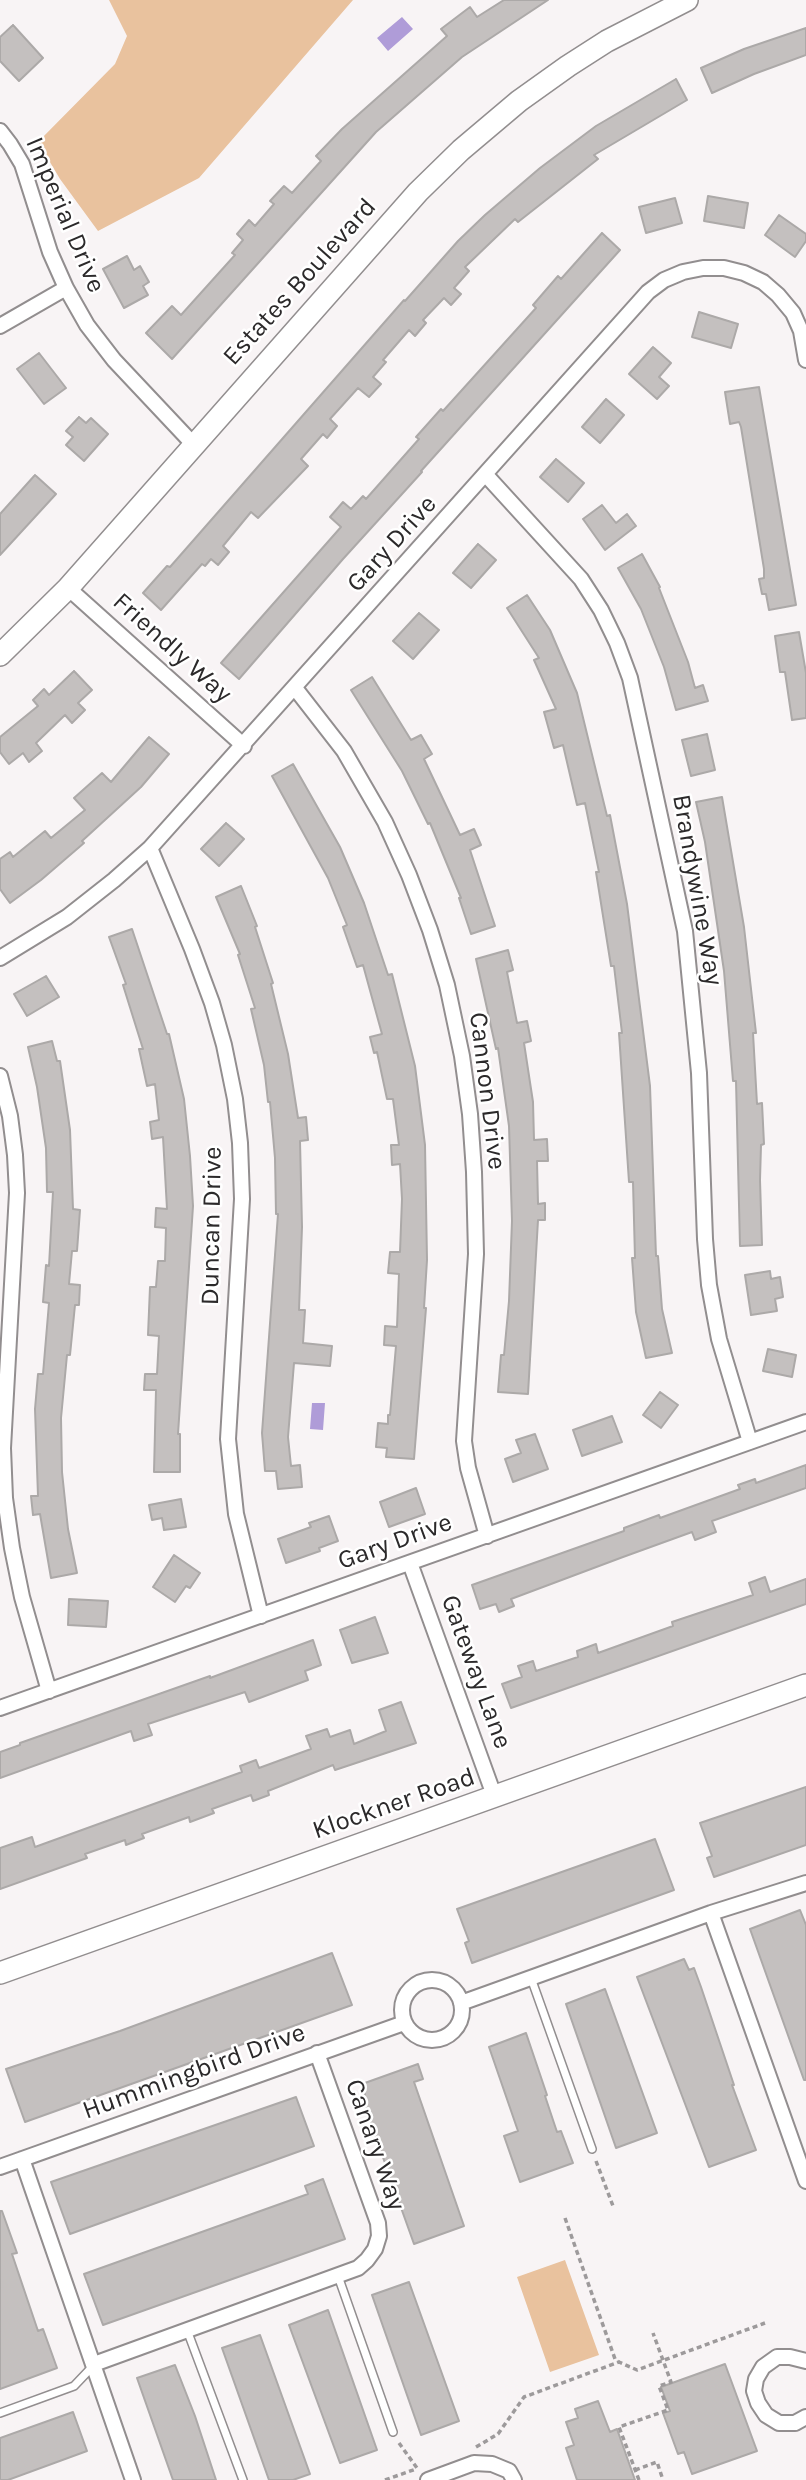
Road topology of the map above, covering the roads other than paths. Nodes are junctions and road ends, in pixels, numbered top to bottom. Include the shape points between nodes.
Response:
1 (687, 0) edge
2 (0, 131) edge
3 (66, 288) junction
4 (0, 326) edge
5 (806, 360) edge
6 (194, 445) junction
7 (486, 475) junction
8 (68, 588) junction
9 (0, 654) edge
10 (295, 688) junction
11 (244, 746) junction
12 (150, 848) junction
13 (0, 958) edge
14 (0, 1076) edge
15 (806, 1422) edge
16 (750, 1442) junction
17 (487, 1536) junction
18 (410, 1563) junction
19 (261, 1616) junction
20 (806, 1685) edge
21 (49, 1691) junction
22 (0, 1708) edge
23 (495, 1798) junction
24 (806, 1883) edge
25 (711, 1913) junction
26 (0, 1973) edge
27 (530, 1978) junction
28 (461, 2003) junction
29 (404, 2023) junction
30 (317, 2053) junction
31 (592, 2149) road end
32 (22, 2159) junction
33 (0, 2167) edge
34 (806, 2181) edge
35 (338, 2275) junction
36 (187, 2330) junction
37 (806, 2361) edge
38 (94, 2364) junction
39 (0, 2413) edge
40 (806, 2417) edge
41 (393, 2432) road end
42 (133, 2480) edge
43 (243, 2480) edge
44 (428, 2480) edge
45 (514, 2480) edge

1 - 6 street, Estates Boulevard via 568,66 461,150 418,192
2 - 3 street, Imperial Drive via 22,164
3 - 4 street
3 - 6 street, Imperial Drive via 114,360
5 - 7 street, Gary Drive via 793,313 763,282 724,268 683,272 648,292
6 - 8 street, Estates Boulevard
7 - 10 street, Gary Drive
7 - 16 street, Brandywine Way via 581,579 601,610 630,678 685,931 699,1073 709,1285 719,1339
8 - 9 street, Estates Boulevard
8 - 11 street, Friendly Way
10 - 11 street, Gary Drive
10 - 17 street, Cannon Drive via 344,751 385,822 422,908 447,985 462,1056 474,1172 476,1254 464,1441
11 - 12 street, Gary Drive
12 - 13 street, Gary Drive via 67,917
12 - 19 street, Duncan Drive via 212,1003 235,1099 242,1199 228,1439 236,1514
14 - 21 street via 12,1129 17,1193 3,1448 5,1498 22,1597
15 - 16 street, Gary Drive
16 - 17 street, Gary Drive
17 - 18 street, Gary Drive
18 - 19 street, Gary Drive
18 - 23 street, Gateway Lane
19 - 21 street, Gary Drive
20 - 23 street, Klockner Road
21 - 22 street, Gary Drive
23 - 26 street, Klockner Road
24 - 25 street
25 - 27 street
25 - 34 street
27 - 28 street
27 - 31 lane
28 - 29 street via 460,2023 447,2037 418,2037
28 - 29 street via 450,1986 422,1982 402,2003
29 - 30 street, Hummingbird Drive
30 - 32 street, Hummingbird Drive
30 - 35 street, Canary Way via 379,2223 375,2249 367,2260
32 - 33 street, Hummingbird Drive
32 - 38 street
35 - 36 street, Canary Way
35 - 41 lane
36 - 38 street, Canary Way
36 - 43 lane
37 - 40 street via 777,2357 763,2367 754,2391 766,2415 779,2423
38 - 39 lane via 74,2386
38 - 42 street
44 - 45 street via 474,2463 509,2471

